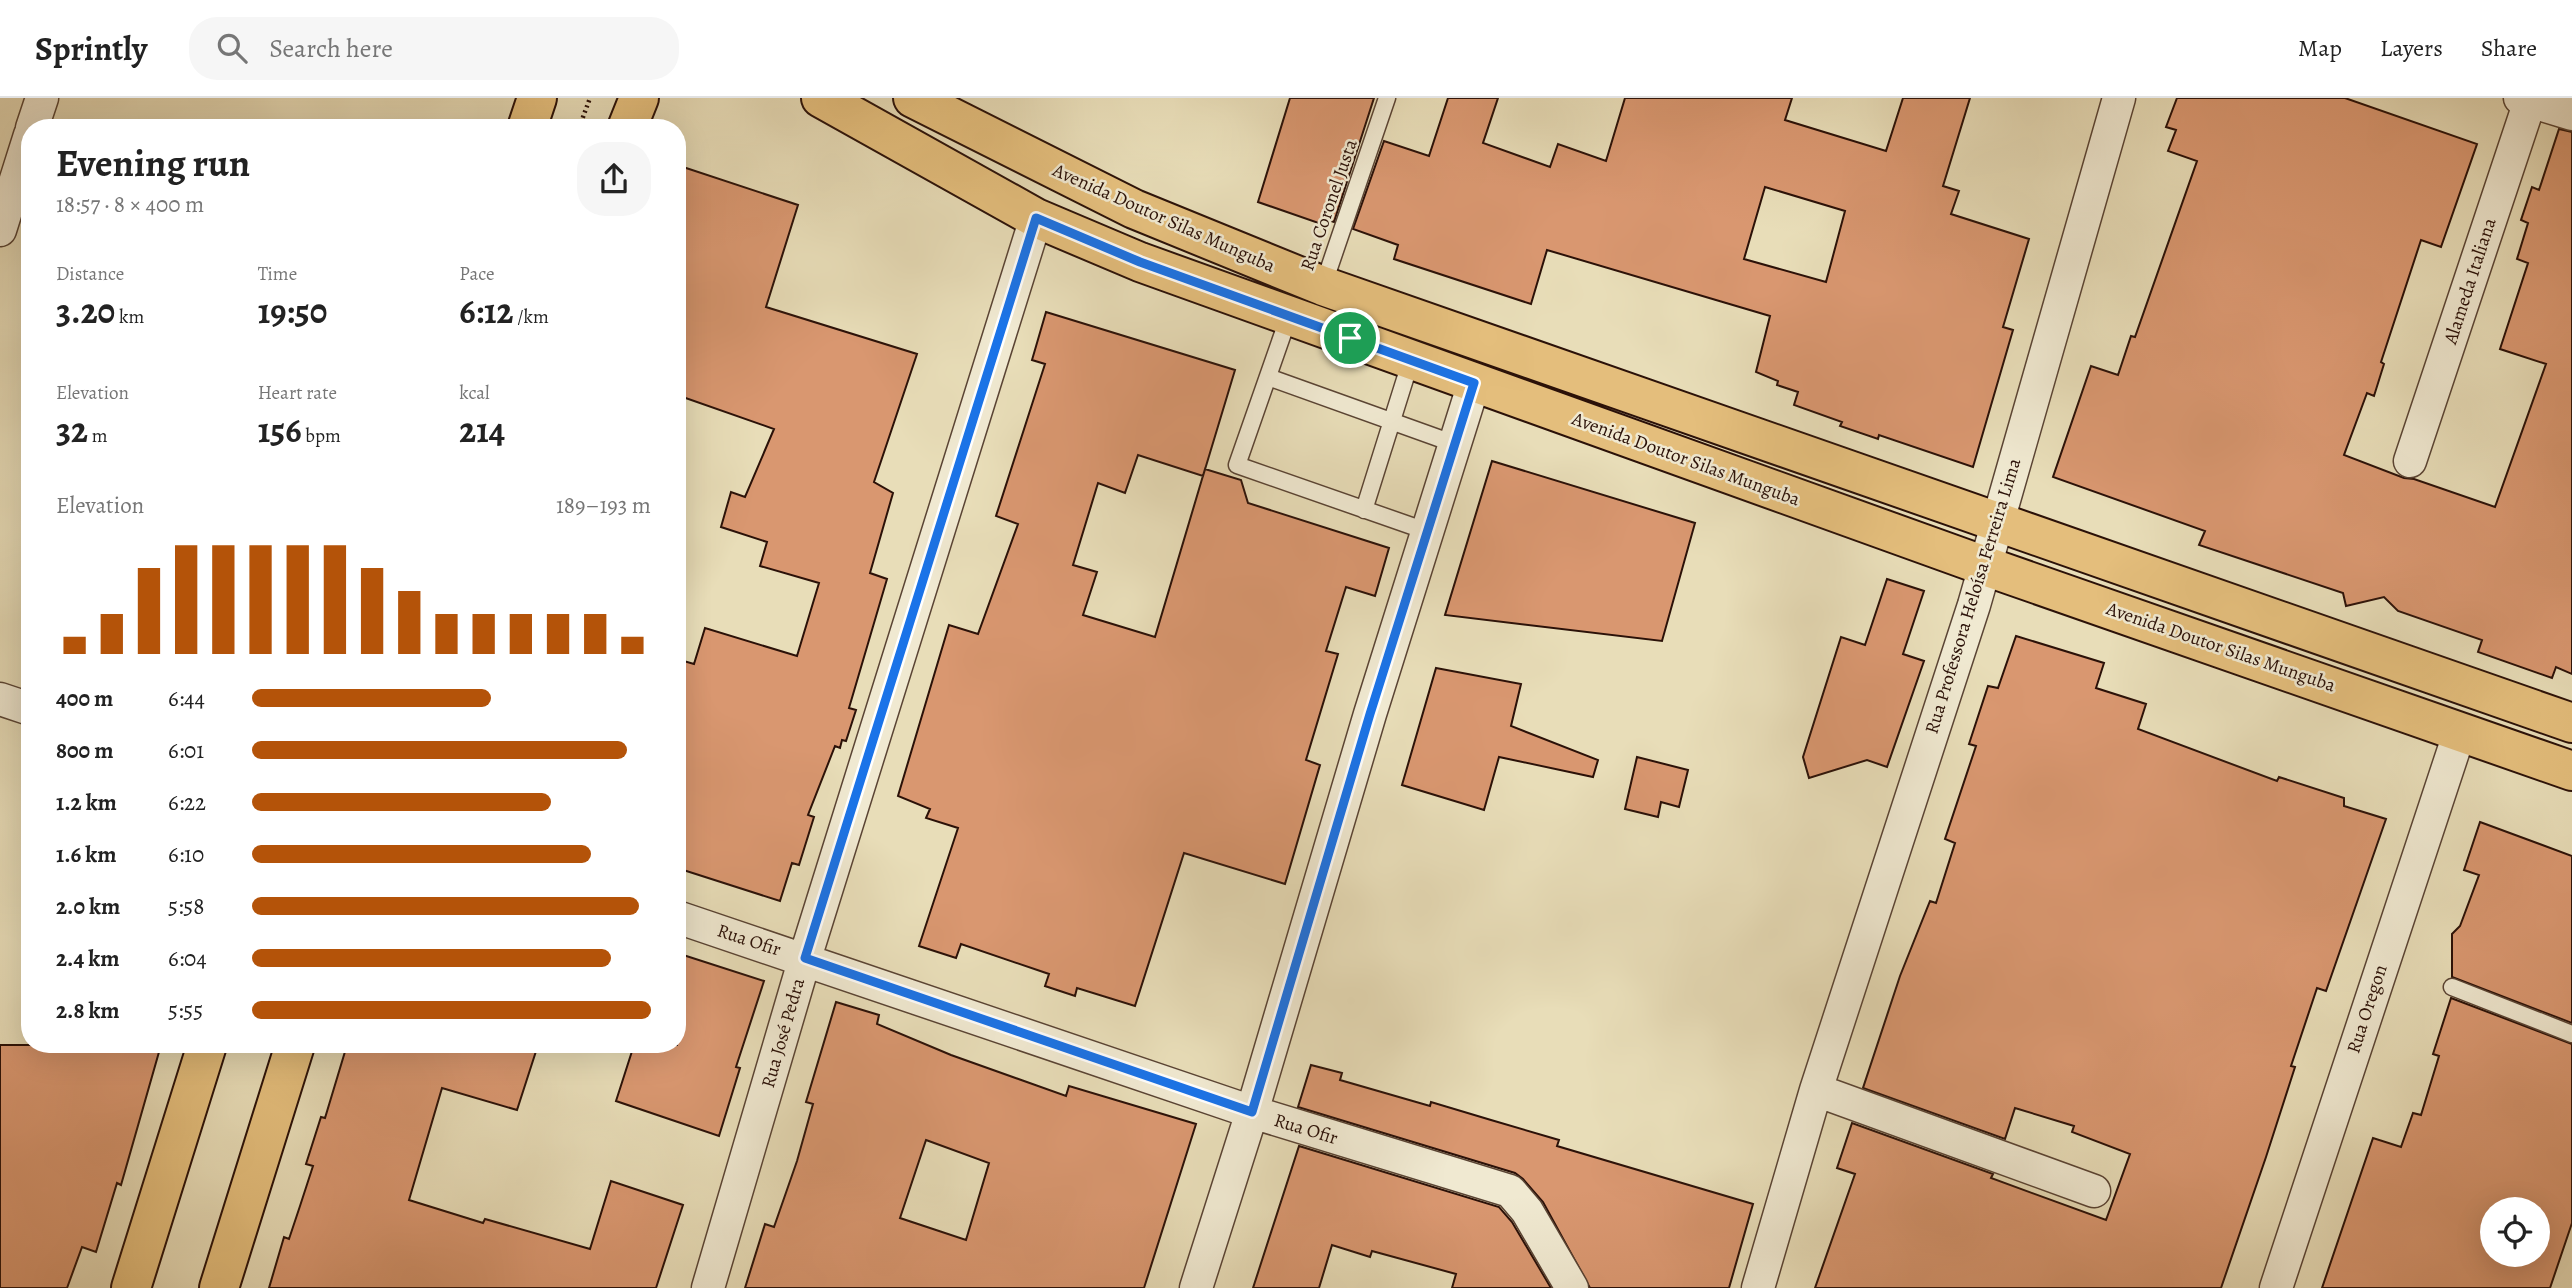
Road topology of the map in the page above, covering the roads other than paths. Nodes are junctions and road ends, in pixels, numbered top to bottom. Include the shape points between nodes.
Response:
1 (42, 98) edge
2 (537, 98) edge
3 (639, 98) edge
4 (821, 98) edge
5 (913, 98) edge
6 (1387, 98) edge
7 (2119, 98) edge
8 (2525, 100) edge
9 (2572, 114) edge
10 (35, 119) edge
11 (530, 119) edge
12 (631, 119) edge
13 (21, 164) edge
14 (1036, 218) junction
15 (0, 230) edge
16 (1323, 286) junction
17 (1290, 317) junction
18 (1411, 360) junction
19 (1268, 377) junction
20 (1474, 383) junction
21 (1392, 422) junction
22 (1455, 444) junction
23 (2410, 461) dead end
24 (1364, 510) junction
25 (1998, 521) junction
26 (1429, 532) junction
27 (1985, 566) junction
28 (0, 699) edge
29 (21, 706) edge
30 (2572, 723) edge
31 (2460, 731) junction
32 (2572, 771) edge
33 (686, 920) edge
34 (805, 958) junction
35 (2452, 987) dead end
36 (2572, 1034) edge
37 (204, 1053) edge
38 (292, 1053) edge
39 (1816, 1090) junction
40 (1252, 1112) junction
41 (2094, 1191) dead end
42 (131, 1288) edge
43 (219, 1288) edge
44 (708, 1288) edge
45 (1196, 1288) edge
46 (1572, 1288) edge
47 (1758, 1288) edge
48 (2276, 1288) edge

1 - 10 street
2 - 11 main road
3 - 12 main road
4 - 14 main road, Avenida Doutor Silas Munguba
5 - 16 main road, Avenida Doutor Silas Munguba via 1134,209
6 - 16 lane, Rua Coronel Justa
7 - 25 street, Rua Professora Heloísa Ferreira Lima
8 - 9 street
8 - 23 street, Alameda Italiana
13 - 15 street
14 - 17 main road, Avenida Doutor Silas Munguba
14 - 34 street, Rua José Pedra
16 - 25 main road, Avenida Doutor Silas Munguba
17 - 18 main road, Avenida Doutor Silas Munguba
17 - 19 lane
18 - 20 main road, Avenida Doutor Silas Munguba
18 - 21 lane
19 - 21 lane
19 - 24 lane via 1237,465
20 - 22 street
20 - 27 main road, Avenida Doutor Silas Munguba
21 - 22 lane
21 - 24 lane
22 - 26 street
24 - 26 lane
25 - 27 street, Rua Professora Heloísa Ferreira Lima
25 - 30 main road, Avenida Doutor Silas Munguba
26 - 40 street
27 - 31 main road, Avenida Doutor Silas Munguba
27 - 39 street, Rua Professora Heloísa Ferreira Lima
28 - 29 street
31 - 32 main road, Avenida Doutor Silas Munguba
31 - 48 street, Rua Oregon
33 - 34 street, Rua Ofir
34 - 40 street, Rua Ofir
34 - 44 street, Rua José Pedra
35 - 36 lane
37 - 42 main road
38 - 43 main road
39 - 41 street
39 - 47 street, Rua Professora Heloísa Ferreira Lima
40 - 45 street
40 - 46 street, Rua Ofir via 1510,1191 1527,1211

